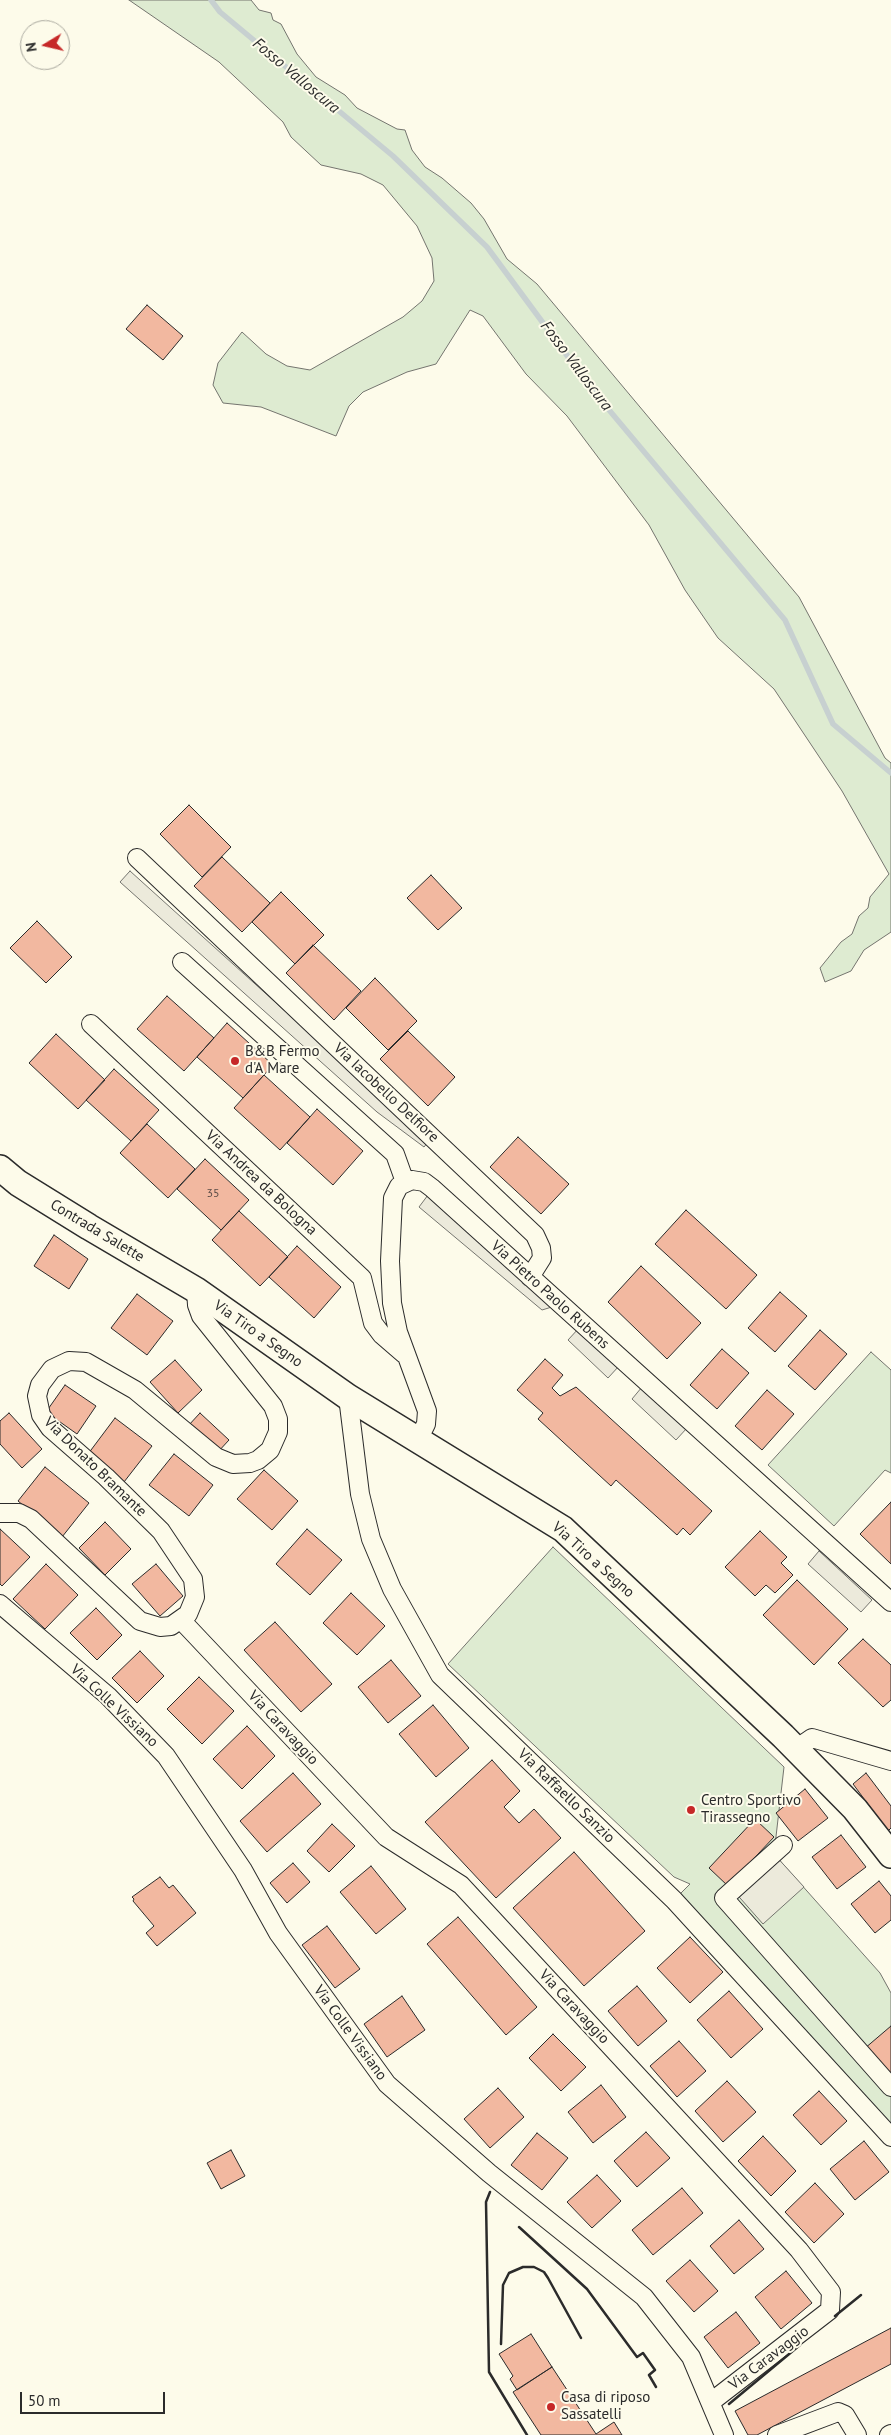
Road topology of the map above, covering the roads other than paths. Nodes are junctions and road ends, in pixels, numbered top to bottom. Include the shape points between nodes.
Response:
1 (137, 858) dead end
2 (182, 962) dead end
3 (92, 1024) dead end
4 (0, 1168) edge
5 (405, 1182) junction
6 (530, 1277) junction
7 (196, 1290) junction
8 (406, 1356) junction
9 (348, 1397) junction
10 (418, 1440) junction
11 (0, 1513) edge
12 (891, 1602) edge
13 (0, 1604) edge
14 (182, 1620) junction
15 (796, 1749) junction
16 (891, 1761) edge
17 (783, 1845) dead end
18 (891, 1855) edge
19 (891, 2087) edge
20 (891, 2137) edge
21 (711, 2402) junction
22 (724, 2435) edge
23 (777, 2435) edge
24 (857, 2435) edge

1 - 6 street, Via Iacobello Delfiore via 535,1235 542,1258
2 - 5 street via 395,1154
3 - 8 street, Via Andrea da Bologna via 362,1278 373,1323
4 - 7 main road, Contrada Salette via 89,1228
5 - 6 street, Via Pietro Paolo Rubens via 418,1180 429,1186
5 - 8 street via 393,1198 390,1233 392,1303
6 - 12 street, Via Pietro Paolo Rubens
7 - 9 main road, Via Tiro a Segno
7 - 14 street, Via Donato Bramante via 201,1316 274,1406 278,1432 270,1450 258,1460 233,1464 216,1457 135,1390 86,1362 69,1361 52,1369 40,1385 38,1396 38,1406 45,1422 161,1531 190,1572 196,1587 195,1597 193,1607
8 - 10 street via 427,1411 426,1424
9 - 10 main road, Via Tiro a Segno
9 - 20 street, Via Raffaello Sanzio via 360,1494 371,1538 392,1589 440,1675 674,1900
10 - 15 main road, Via Tiro a Segno via 563,1529
11 - 14 street via 19,1513 31,1519 140,1621 160,1627
13 - 21 street, Via Colle Vissiano via 108,1696 166,1756 243,1870 278,1933 387,2084 489,2173 644,2297 691,2357
14 - 21 street, Via Caravaggio via 386,1837 461,1885 799,2250 831,2292 830,2310
15 - 16 street via 812,1738
15 - 18 main road, Via Tiro a Segno via 855,1809
17 - 19 street via 724,1898
21 - 22 street, Via Colle Vissiano
23 - 24 street via 838,2412 845,2415

